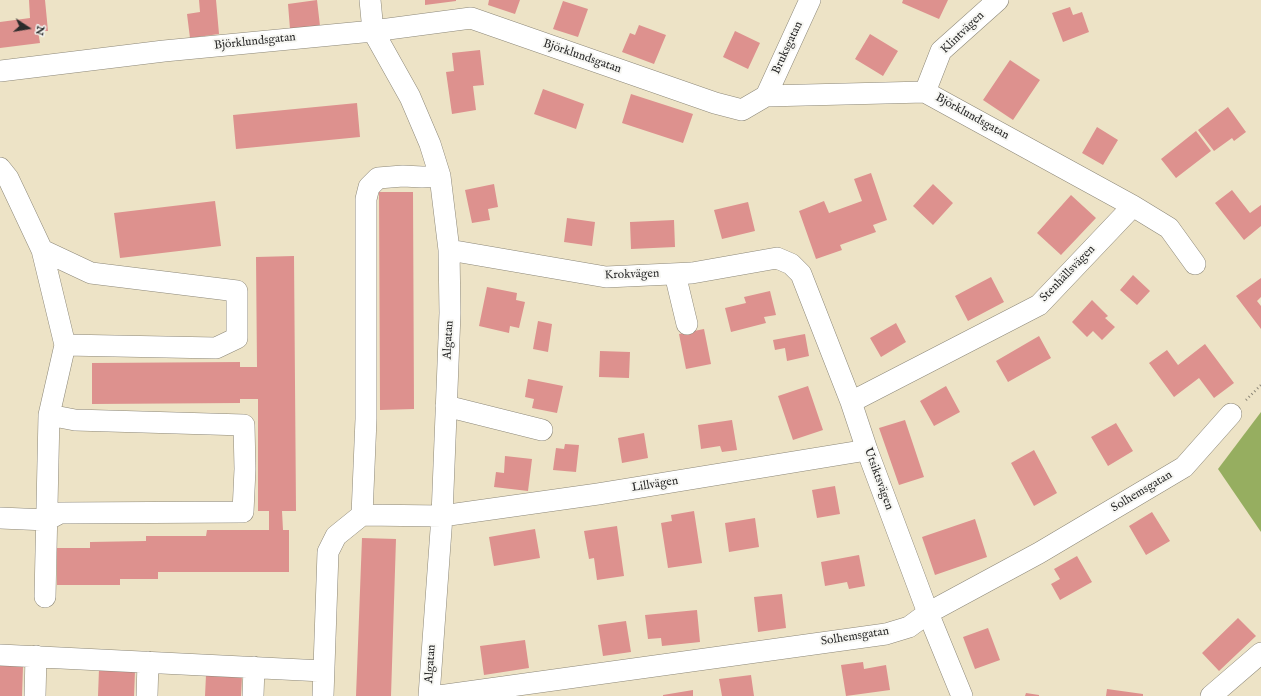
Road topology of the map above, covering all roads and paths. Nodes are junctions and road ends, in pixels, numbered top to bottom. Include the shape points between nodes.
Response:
1 (370, 0) edge
2 (810, 0) edge
3 (998, 0) edge
4 (373, 30) junction
5 (0, 71) edge
6 (925, 92) junction
7 (766, 96) junction
8 (0, 168) edge
9 (440, 176) junction
10 (1133, 206) junction
11 (42, 250) junction
12 (449, 250) junction
13 (791, 264) joint
14 (1195, 264) dead end
15 (675, 274) junction
16 (687, 324) dead end
17 (65, 345) junction
18 (852, 402) junction
19 (446, 406) junction
20 (1231, 414) dead end
21 (50, 415) junction
22 (542, 430) dead end
23 (867, 450) junction
24 (362, 515) junction
25 (442, 516) junction
26 (0, 518) edge
27 (47, 520) junction
28 (45, 596) dead end
29 (928, 613) junction
30 (1261, 653) edge
31 (0, 655) edge
32 (36, 656) junction
33 (148, 662) junction
34 (254, 667) junction
35 (323, 671) junction
36 (35, 696) edge
37 (147, 696) edge
38 (253, 696) edge
39 (322, 696) edge
40 (429, 696) edge
41 (439, 696) edge
42 (962, 696) edge
43 (1211, 696) edge

1 - 4 street, Algatan
2 - 7 street, Bruksgatan
3 - 6 street, Klintvägen via 941,51
4 - 5 street, Björklundsgatan
4 - 7 street, Björklundsgatan via 470,18 715,103 742,110
4 - 9 street, Algatan via 410,96
6 - 7 street, Björklundsgatan
6 - 10 street, Björklundsgatan
8 - 11 street via 8,178
9 - 12 street, Algatan
9 - 24 street via 378,178 369,187 366,199 366,419
10 - 14 street via 1169,228
10 - 18 street, Stenhällsvägen via 1039,305
11 - 17 street
11 - 17 street via 91,273 237,291 237,338 216,348
12 - 15 street, Krokvägen via 606,277
12 - 19 street, Algatan via 450,313
13 - 15 street, Krokvägen via 777,258
13 - 18 street, Utsiktsvägen via 801,274
15 - 16 street
17 - 21 street
18 - 23 street, Utsiktsvägen
19 - 22 street
19 - 25 street, Algatan
20 - 29 street, Solhemsgatan via 1184,467 1039,553
21 - 27 street
21 - 27 street via 75,420 244,425 245,469 243,512 60,513
23 - 25 street, Lillvägen via 598,494
23 - 29 street, Utsiktsvägen
24 - 25 street, Lillvägen
24 - 35 street via 336,536 328,552
25 - 40 street, Algatan
26 - 27 street
27 - 28 street
29 - 41 street, Solhemsgatan via 909,627 886,634
29 - 42 street, Utsiktsvägen
30 - 43 street
31 - 32 street
32 - 33 street
32 - 36 street
33 - 34 street
33 - 37 street
34 - 35 street
34 - 38 street
35 - 39 street

